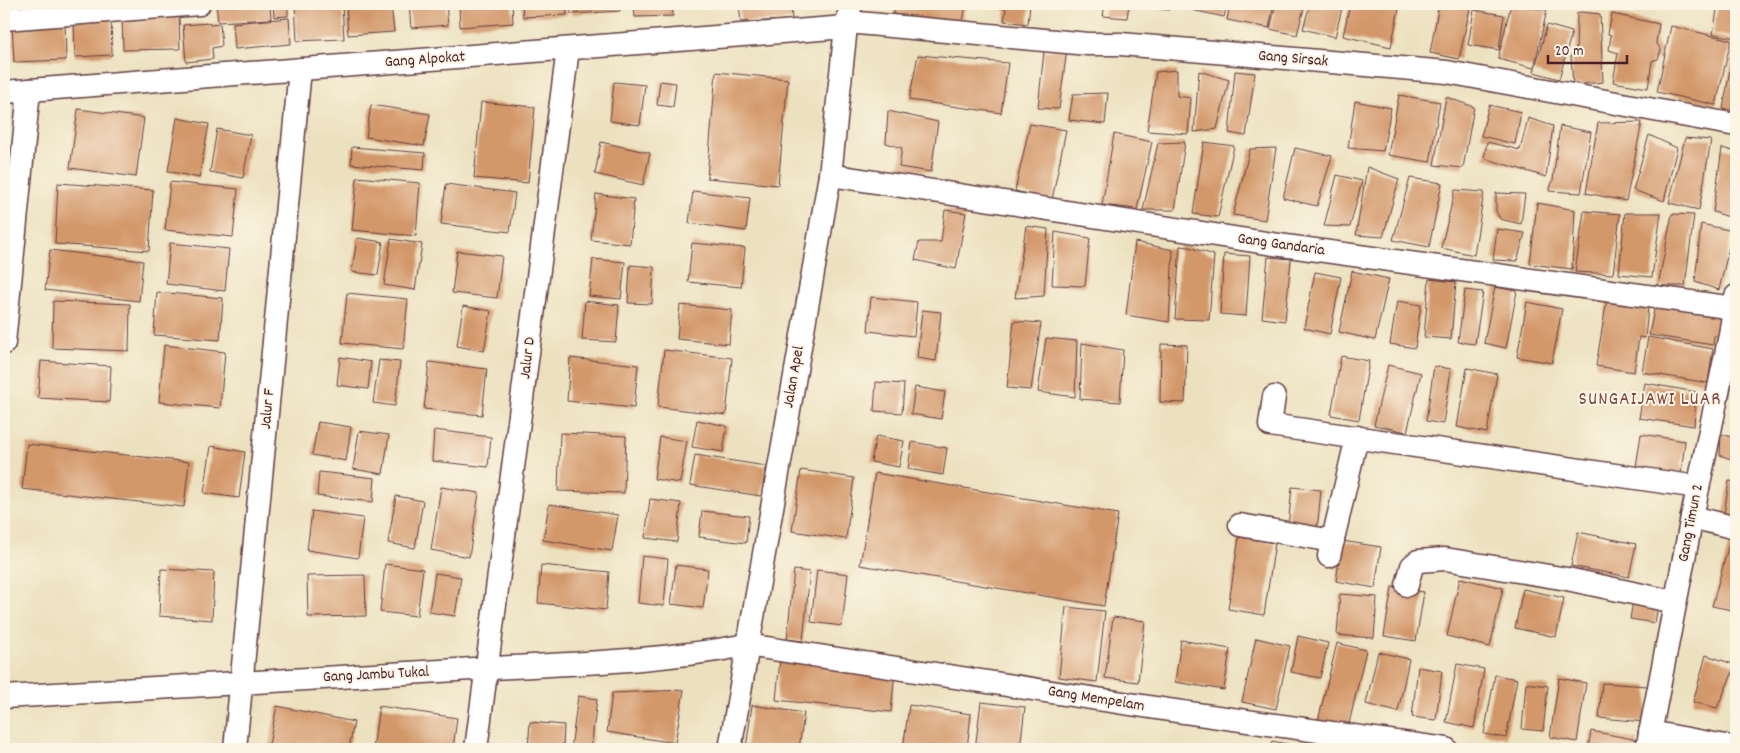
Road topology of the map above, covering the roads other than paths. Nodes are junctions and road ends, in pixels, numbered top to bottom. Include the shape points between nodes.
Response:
1 (199, 4) edge
2 (848, 18) edge
3 (4, 19) edge
4 (568, 49) junction
5 (300, 69) junction
6 (29, 90) junction
7 (4, 92) edge
8 (1736, 124) edge
9 (830, 175) junction
10 (1735, 302) edge
11 (1733, 336) edge
12 (4, 343) edge
13 (1274, 397) dead end
14 (1357, 437) junction
15 (1698, 487) junction
16 (1692, 517) junction
17 (1240, 525) dead end
18 (1736, 528) edge
19 (1407, 585) dead end
20 (1675, 602) junction
21 (747, 645) junction
22 (488, 668) junction
23 (242, 683) junction
24 (4, 697) edge
25 (1649, 741) edge
26 (1736, 748) edge
27 (235, 749) edge
28 (476, 749) edge
29 (730, 749) edge
30 (1446, 749) edge

1 - 3 street
2 - 4 street, Gang Alpokat
2 - 8 street, Gang Sirsak via 1080,43 1447,72
2 - 9 street, Jalan Apel
4 - 5 street, Gang Alpokat
4 - 22 street, Jalur D
5 - 6 street, Gang Alpokat
5 - 23 street, Jalur F
6 - 7 street, Gang Alpokat
6 - 12 street
9 - 10 street, Gang Gandaria via 1273,244
9 - 21 street, Jalan Apel
10 - 11 street, Gang Timun 2
11 - 15 street, Gang Timun 2
13 - 14 street via 1270,425
14 - 15 street
14 - 17 street via 1331,548
15 - 16 street, Gang Timun 2
16 - 18 street
16 - 20 street, Gang Timun 2
19 - 20 street via 1412,566 1418,561 1445,560 1567,579
20 - 25 street, Gang Timun 2
21 - 22 street, Gang Jambu Tukal via 614,662
21 - 29 street, Jalan Apel
21 - 30 street, Gang Mempelam
22 - 23 street, Gang Jambu Tukal
22 - 28 street, Jalur D
23 - 24 street, Gang Jambu Tukal
23 - 27 street, Jalur F
25 - 26 street

